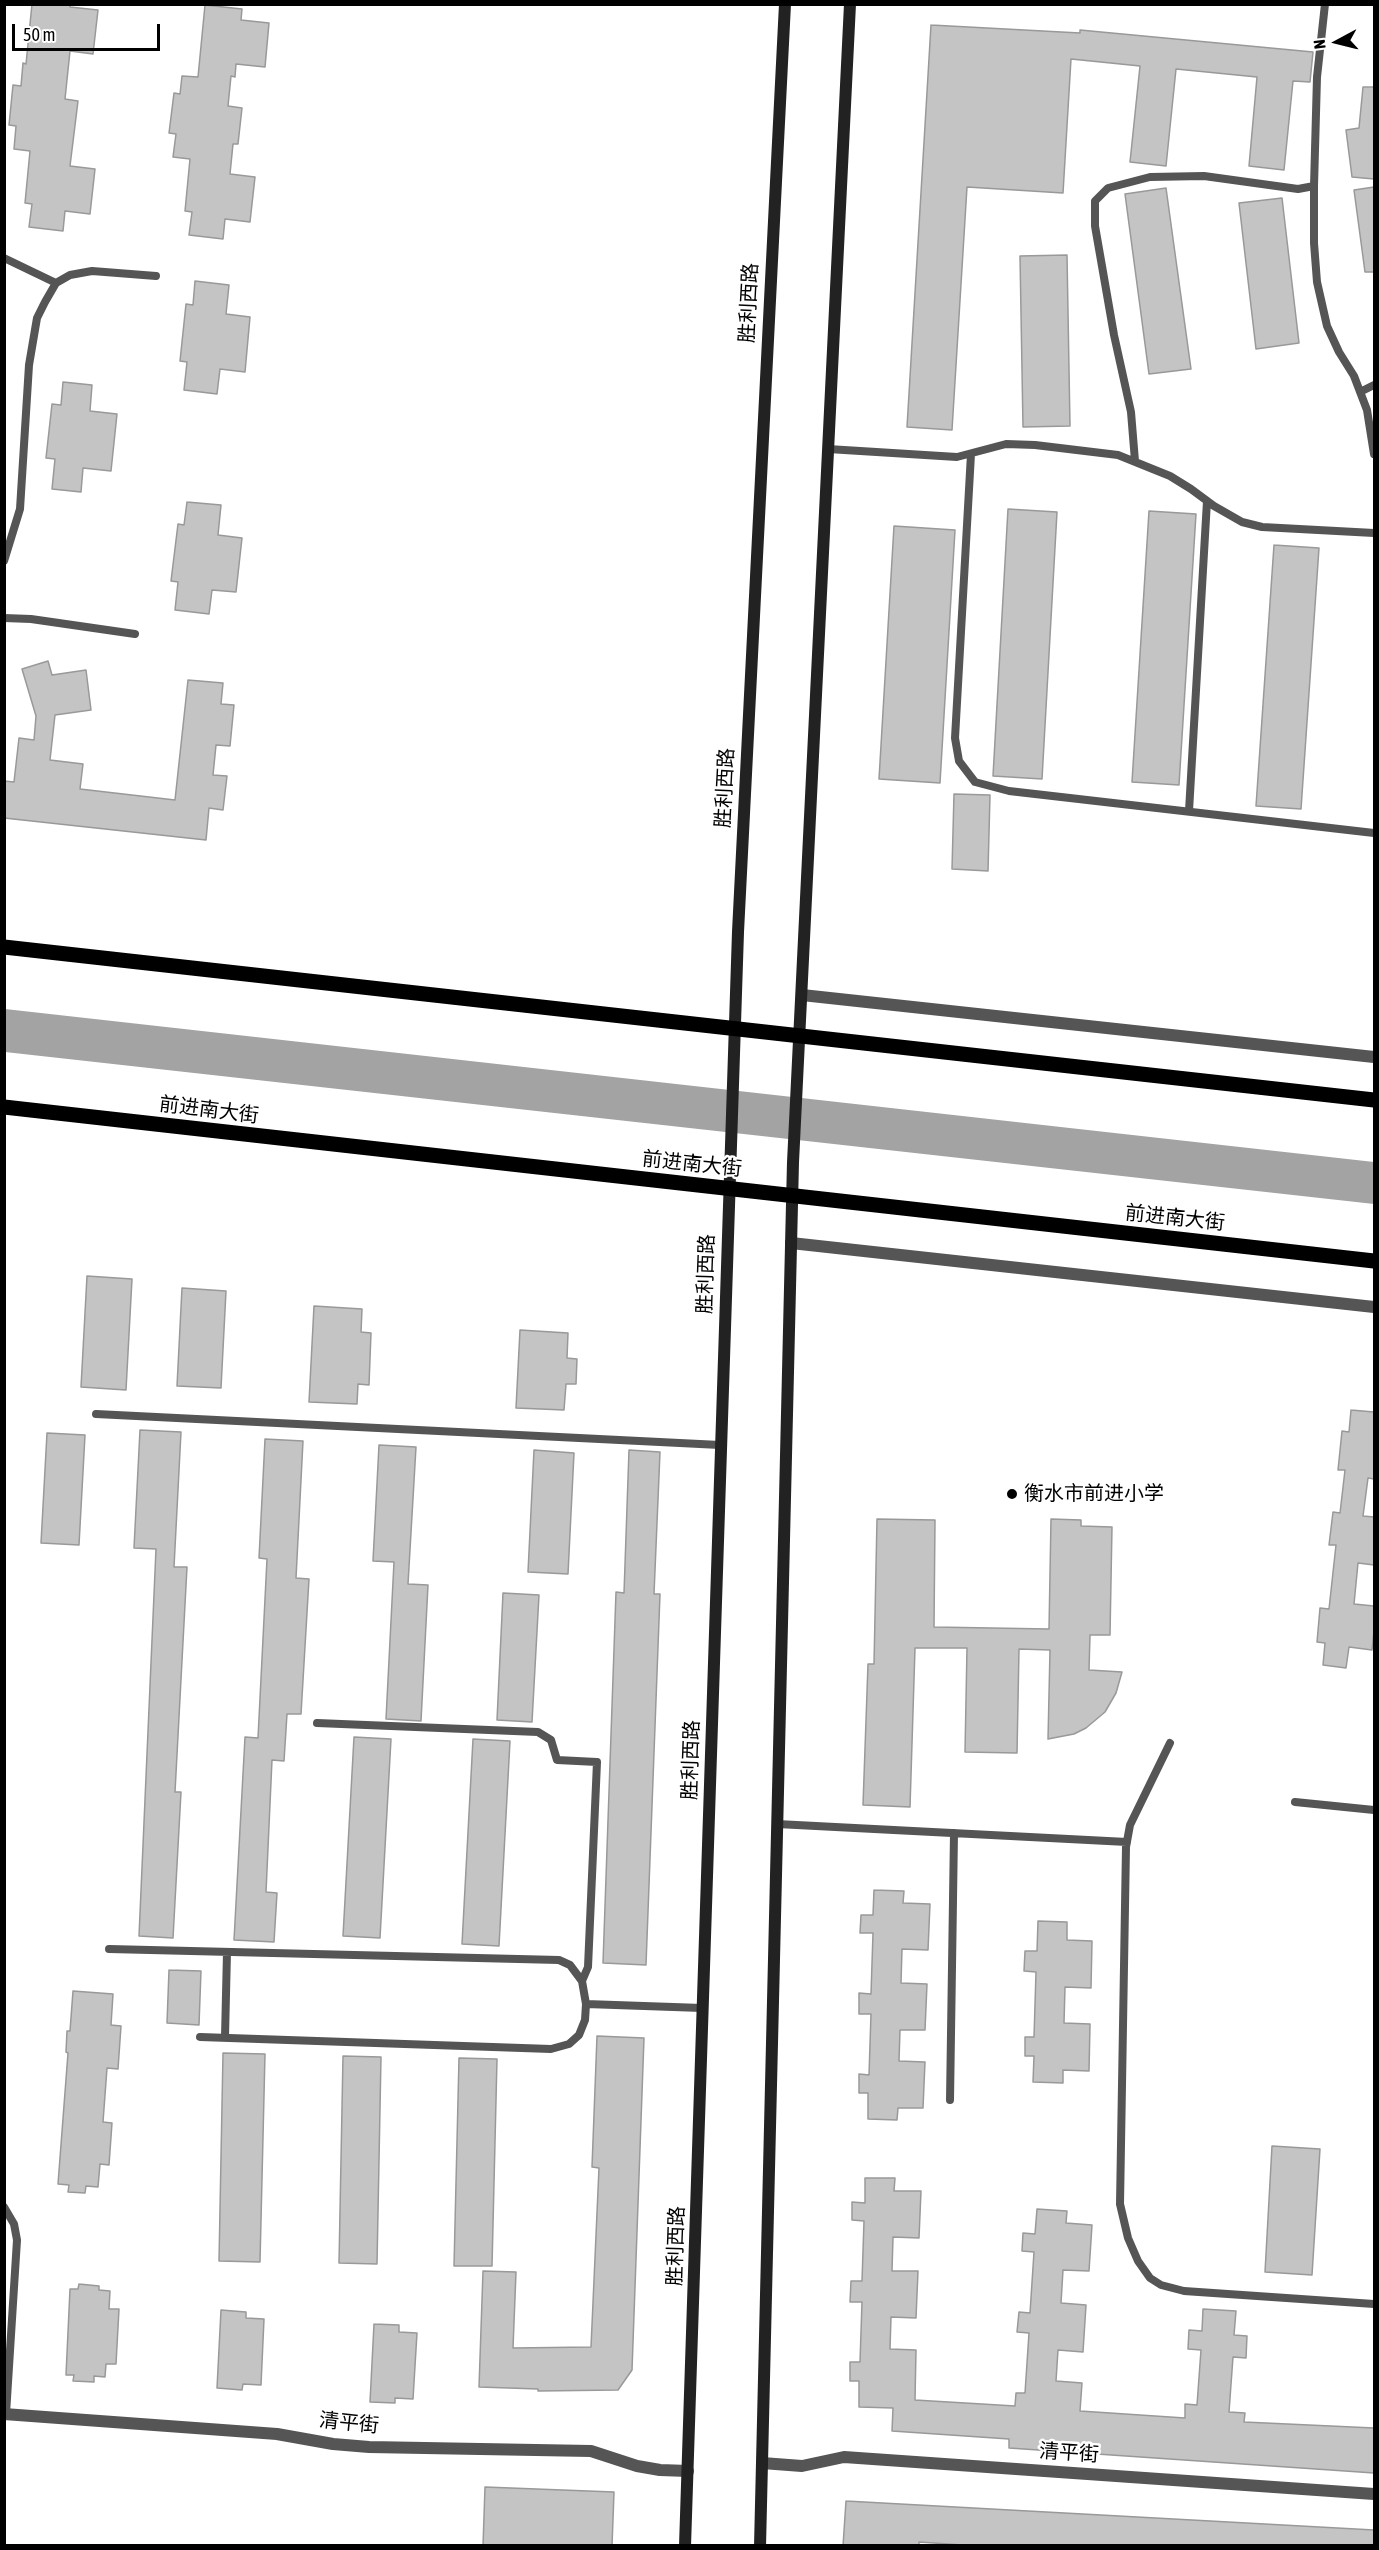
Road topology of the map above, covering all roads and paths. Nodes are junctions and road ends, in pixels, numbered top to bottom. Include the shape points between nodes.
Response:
1 (785, 4) edge
2 (850, 4) edge
3 (1324, 4) edge
4 (1314, 186) junction
5 (4, 258) edge
6 (156, 276) dead end
7 (56, 283) junction
8 (1374, 385) edge
9 (1360, 392) junction
10 (828, 449) junction
11 (971, 454) junction
12 (1374, 454) edge
13 (1135, 461) junction
14 (1207, 501) junction
15 (1374, 533) edge
16 (4, 561) edge
17 (4, 618) edge
18 (135, 634) dead end
19 (1189, 811) junction
20 (1374, 833) edge
21 (4, 947) edge
22 (802, 994) junction
23 (734, 1029) junction
24 (799, 1036) junction
25 (1374, 1057) edge
26 (1374, 1100) edge
27 (4, 1107) edge
28 (728, 1189) junction
29 (793, 1196) junction
30 (791, 1243) junction
31 (1374, 1261) edge
32 (1374, 1307) edge
33 (96, 1414) dead end
34 (720, 1445) junction
35 (317, 1723) dead end
36 (1170, 1743) dead end
37 (1295, 1802) dead end
38 (1374, 1810) edge
39 (777, 1824) junction
40 (954, 1833) junction
41 (1126, 1842) junction
42 (109, 1949) dead end
43 (227, 1952) junction
44 (582, 1982) junction
45 (586, 2004) junction
46 (702, 2008) junction
47 (200, 2037) dead end
48 (225, 2037) junction
49 (950, 2100) dead end
50 (4, 2207) edge
51 (1374, 2304) edge
52 (5, 2414) edge
53 (762, 2463) junction
54 (688, 2471) junction
55 (1374, 2494) edge
56 (685, 2546) edge
57 (760, 2546) edge

1 - 23 main road, 胜利西路
2 - 10 main road
3 - 4 lane
4 - 9 lane via 1314,243 1327,326
4 - 13 lane via 1298,189 1204,176 1150,177 1108,188 1095,201 1095,226 1131,412
5 - 7 lane
6 - 7 lane via 92,271 70,275
7 - 16 lane via 38,318 33,338 20,509
8 - 9 lane
9 - 12 lane
10 - 11 lane via 957,457
10 - 22 main road
11 - 13 lane via 1006,444 1035,445 1118,455
11 - 19 lane via 955,738 959,760 975,782 1009,791
13 - 14 lane via 1170,476
14 - 15 lane via 1242,522 1262,527
14 - 19 lane
17 - 18 lane
19 - 20 lane
21 - 23 main road
22 - 24 main road
22 - 25 street
23 - 24 main road
23 - 28 main road, 胜利西路
24 - 26 main road
24 - 29 main road
27 - 28 main road, 前进南大街
28 - 29 main road, 前进南大街
28 - 34 main road, 胜利西路
29 - 30 main road
29 - 31 main road, 前进南大街
30 - 32 street
30 - 39 main road
33 - 34 lane
34 - 46 main road, 胜利西路
35 - 44 lane via 538,1732 551,1740 557,1760 597,1762 588,1967
36 - 41 lane via 1143,1794
37 - 38 lane
39 - 40 lane
39 - 53 main road
40 - 41 lane
40 - 49 lane
41 - 51 lane via 1120,2204 1138,2261 1150,2278 1161,2285 1184,2290
42 - 43 lane
43 - 44 lane via 559,1960 570,1965
43 - 48 lane
44 - 45 lane
45 - 46 lane
45 - 48 lane via 579,2035 569,2044 551,2049
46 - 54 main road, 胜利西路
47 - 48 lane
50 - 52 lane via 14,2224 17,2240
52 - 54 street, 清平街 via 277,2434 369,2447 591,2451 637,2466
53 - 55 street, 清平街 via 802,2466 844,2457
53 - 57 main road
54 - 56 main road, 胜利西路

